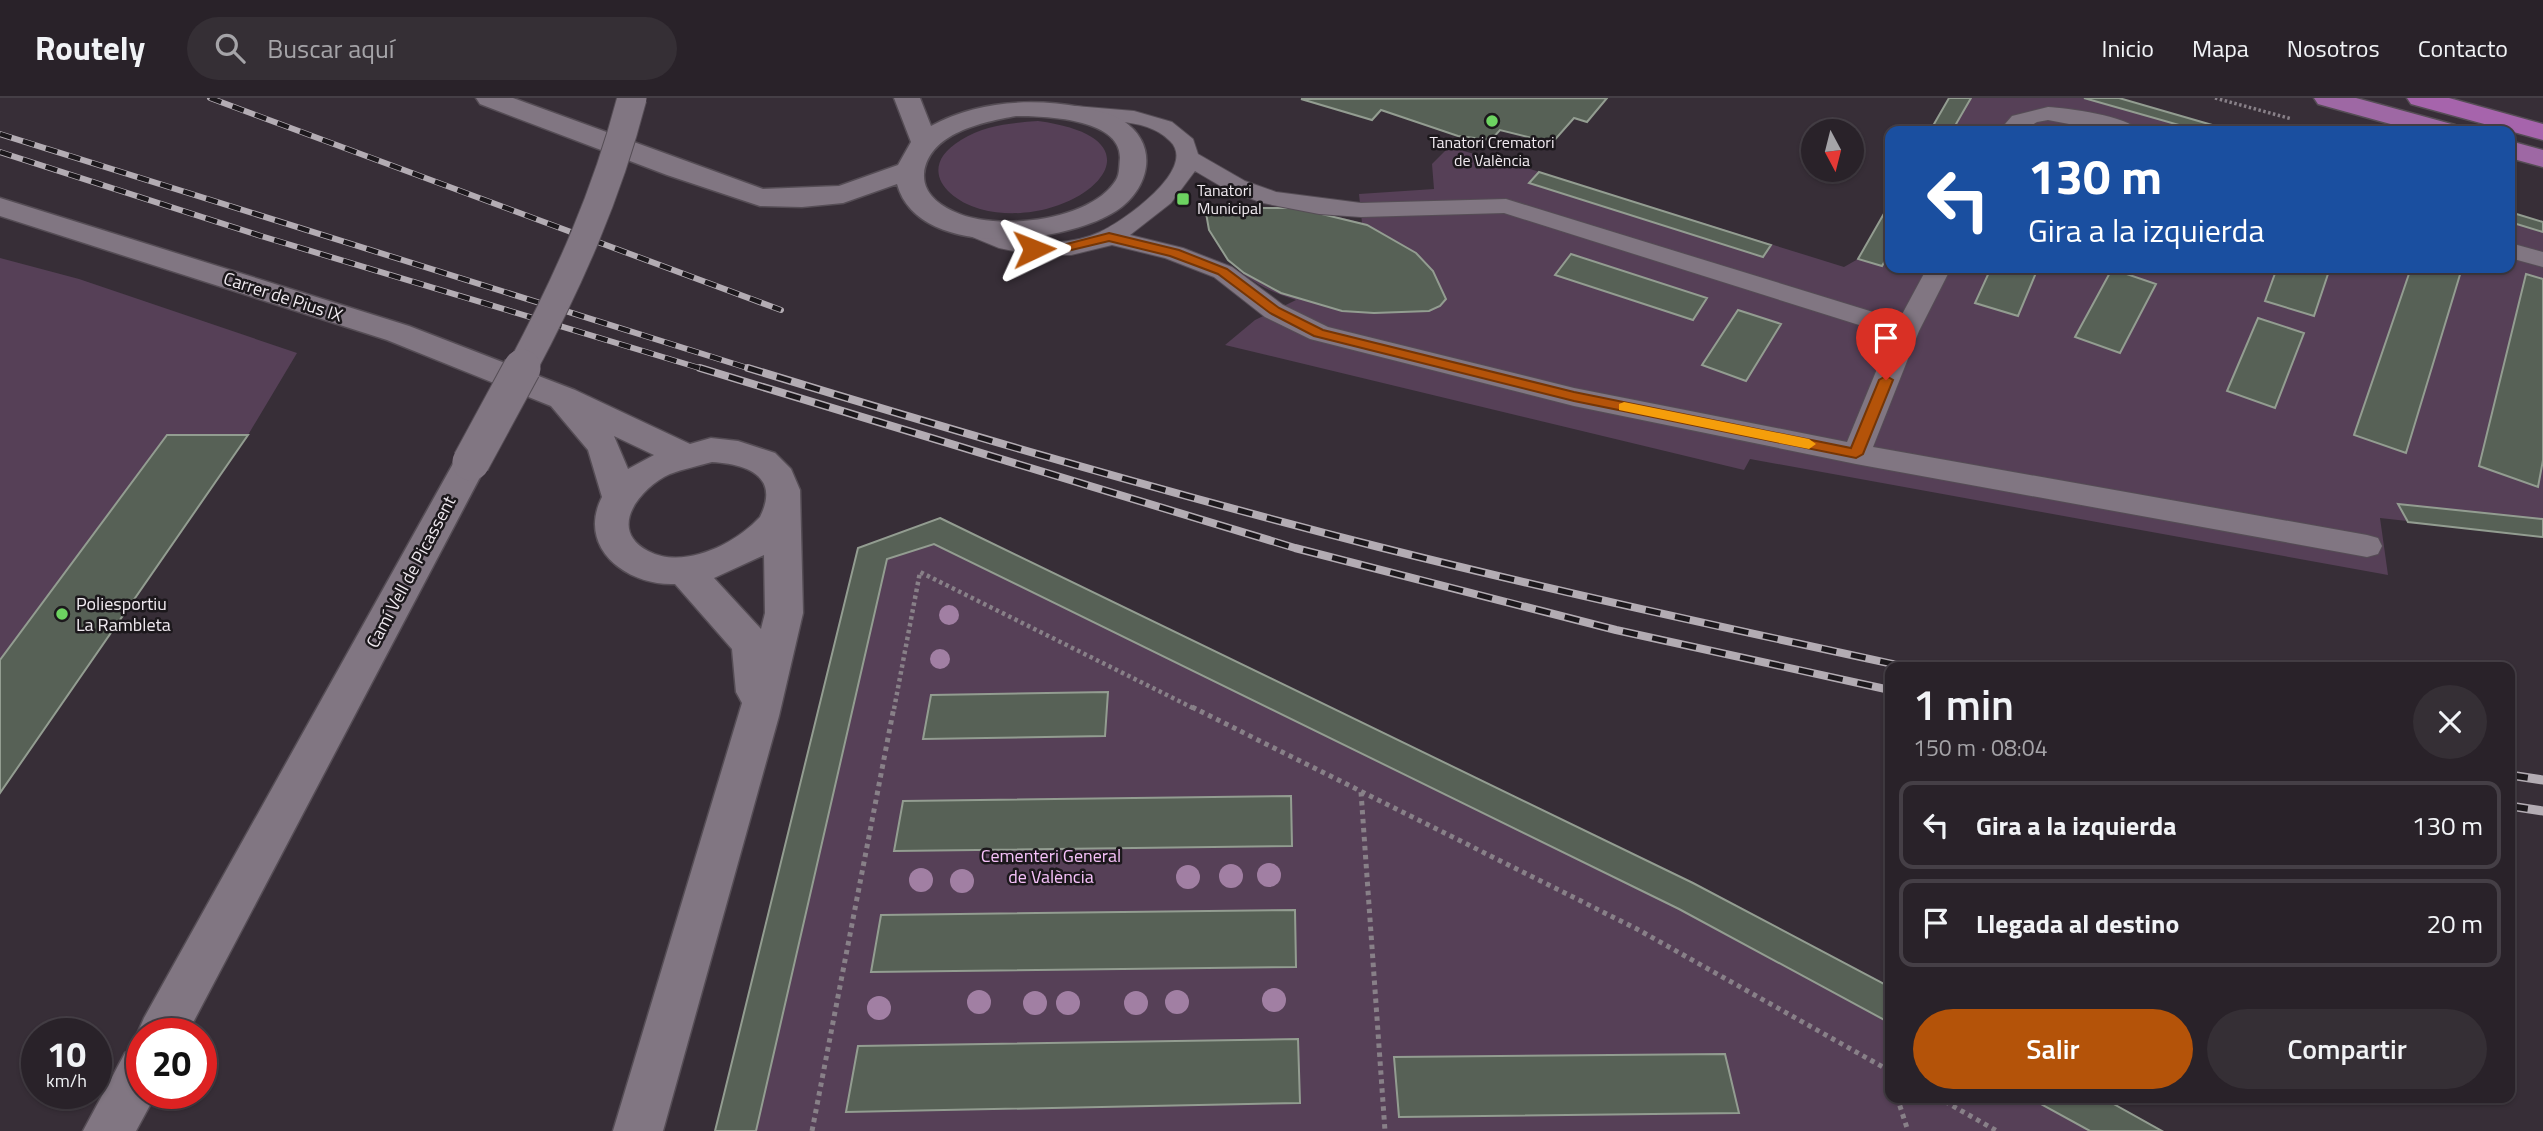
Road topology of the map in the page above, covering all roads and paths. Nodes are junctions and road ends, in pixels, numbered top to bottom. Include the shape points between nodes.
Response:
1 (489, 98) edge
2 (632, 98) edge
3 (907, 98) edge
4 (2215, 98) edge
5 (2327, 98) edge
6 (2420, 98) edge
7 (2470, 98) edge
8 (945, 99) edge
9 (1015, 106) edge
10 (1119, 106) edge
11 (1075, 112) junction
12 (2543, 117) edge
13 (2295, 120) dead end
14 (2013, 126) edge
15 (2112, 126) edge
16 (2427, 126) edge
17 (2543, 132) edge
18 (1130, 143) junction
19 (925, 144) junction
20 (2515, 151) edge
21 (1188, 157) junction
22 (2543, 159) edge
23 (909, 170) junction
24 (0, 207) edge
25 (961, 224) junction
26 (1109, 237) junction
27 (2515, 252) edge
28 (2543, 260) edge
29 (1936, 273) edge
30 (1906, 331) junction
31 (563, 398) junction
32 (1856, 454) junction
33 (683, 456) junction
34 (619, 496) junction
35 (781, 510) junction
36 (2367, 546) dead end
37 (684, 570) junction
38 (759, 716) junction
39 (1361, 792) junction
40 (170, 1018) edge
41 (1885, 1069) edge
42 (126, 1099) edge
43 (1899, 1103) edge
44 (1948, 1103) edge
45 (108, 1131) edge
46 (638, 1131) edge
47 (812, 1131) edge
48 (1385, 1131) edge
49 (1908, 1131) edge
50 (1997, 1131) edge

1 - 23 street via 761,197 843,194
2 - 40 street, Camí Vell de Picassent, bridge via 610,184 578,261
3 - 19 street
4 - 13 path
5 - 16 highway
6 - 17 highway
7 - 12 highway
8 - 9 street
9 - 11 street
9 - 19 street via 943,130
10 - 11 lane
10 - 18 street
10 - 21 lane via 1172,131 1185,145
11 - 18 street via 1117,130
14 - 15 lane via 2017,118 2036,109 2066,112
18 - 25 street via 1136,160 1132,178 1118,196 1095,212 1029,229 993,230
19 - 23 street
20 - 22 highway
21 - 26 lane via 1181,178 1136,221
21 - 30 lane via 1237,186 1319,207 1506,206
23 - 25 street via 920,201
24 - 31 street, Carrer de Pius IX via 398,333
25 - 26 lane via 1034,249 1059,250
26 - 32 lane via 1174,253 1223,272 1274,311 1319,333 1574,397
27 - 28 lane
29 - 30 lane
30 - 32 lane
31 - 33 street, Carrer de Pius IX
31 - 34 street, Carrer de Pius IX via 604,447
32 - 36 lane
33 - 34 street via 657,465
33 - 35 street via 711,450 761,459 777,472 785,490
34 - 37 street via 609,515 608,533 617,550 633,562
35 - 37 street via 756,542 710,565
35 - 38 street via 784,613
37 - 38 street via 751,644
38 - 46 street
39 - 41 path via 1637,929
39 - 47 path via 920,572
39 - 48 path
42 - 45 street
43 - 49 path
44 - 50 path

